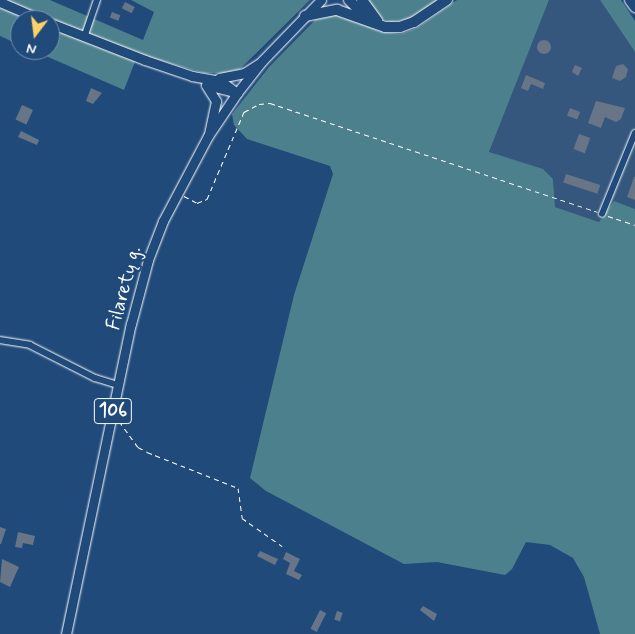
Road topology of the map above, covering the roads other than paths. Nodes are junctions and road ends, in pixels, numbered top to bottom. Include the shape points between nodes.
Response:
1 (97, 0) edge
2 (321, 0) edge
3 (349, 0) edge
4 (447, 0) edge
5 (630, 0) edge
6 (0, 2) edge
7 (364, 2) edge
8 (635, 8) edge
9 (19, 10) edge
10 (305, 16) junction
11 (366, 18) junction
12 (379, 24) junction
13 (60, 28) edge
14 (84, 38) junction
15 (262, 61) junction
16 (192, 76) junction
17 (215, 78) junction
18 (206, 84) junction
19 (237, 93) junction
20 (635, 133) edge
21 (208, 136) junction
22 (602, 214) road end
23 (0, 340) edge
24 (118, 385) junction
25 (66, 634) edge

1 - 14 street
2 - 10 main road, Filaretų g. / 106
3 - 11 highway
4 - 12 highway via 406,26 392,28
5 - 8 highway
6 - 9 main road
7 - 12 highway
10 - 11 highway via 337,10
10 - 15 main road, Filaretų g. / 106
11 - 12 highway
13 - 14 main road
14 - 16 main road
15 - 17 main road via 236,76
15 - 19 main road, Filaretų g. / 106
16 - 17 main road
16 - 18 main road
17 - 19 main road
18 - 19 main road
18 - 21 main road via 216,101
19 - 21 main road, Filaretų g. / 106
20 - 22 street
21 - 24 main road, Filaretų g. / 106 via 176,193 148,260
23 - 24 street via 30,345 95,378
24 - 25 main road, Filaretų g. / 106

